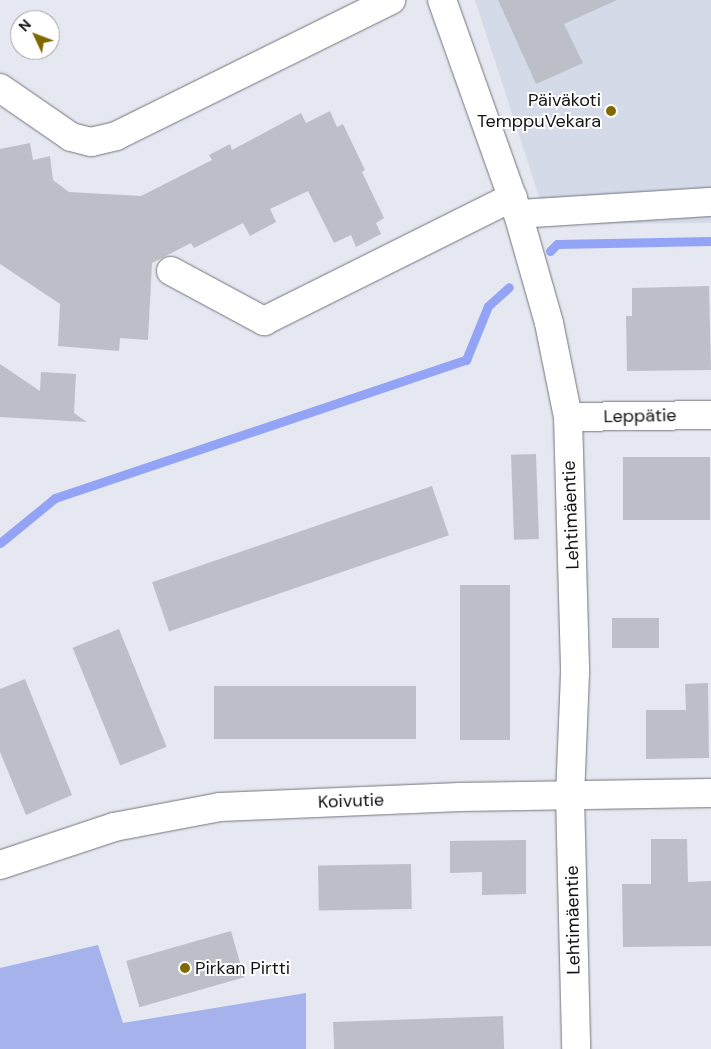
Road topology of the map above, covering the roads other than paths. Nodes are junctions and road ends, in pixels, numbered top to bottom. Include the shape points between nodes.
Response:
1 (391, 0) edge
2 (442, 0) edge
3 (0, 88) edge
4 (711, 202) edge
5 (515, 206) junction
6 (171, 271) dead end
7 (711, 415) edge
8 (568, 417) junction
9 (711, 793) edge
10 (570, 795) junction
11 (0, 865) edge
12 (576, 1049) edge

1 - 3 street via 116,136 91,142 71,137
2 - 5 street, Lehtimäentie
4 - 5 street
5 - 6 street via 264,321
5 - 8 street, Lehtimäentie via 549,323
7 - 8 street, Leppätie
8 - 10 street, Lehtimäentie via 575,673
9 - 10 street, Koivutie
10 - 11 street, Koivutie via 220,807 114,827
10 - 12 street, Lehtimäentie

